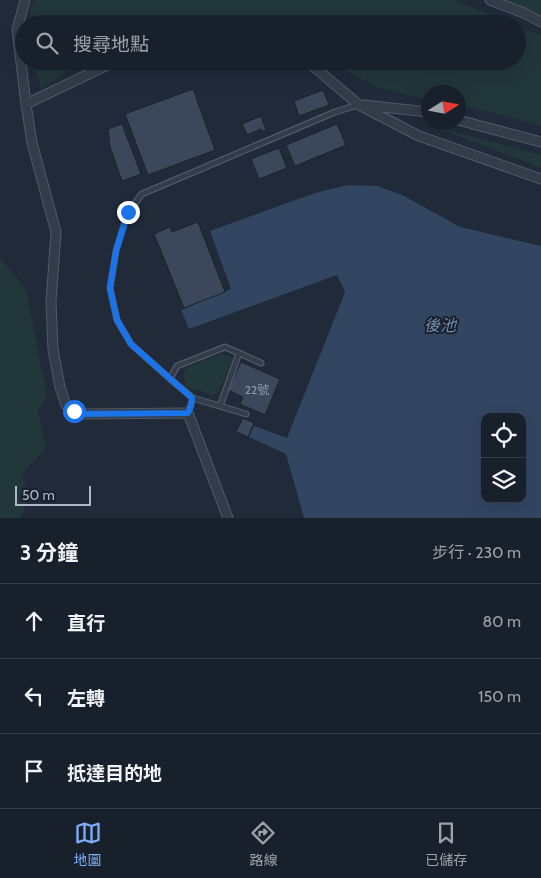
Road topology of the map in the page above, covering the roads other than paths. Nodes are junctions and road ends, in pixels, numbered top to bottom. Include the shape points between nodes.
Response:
1 (25, 0) edge
2 (490, 0) edge
3 (20, 15) edge
4 (541, 22) edge
5 (21, 70) edge
6 (97, 70) edge
7 (318, 70) edge
8 (26, 104) junction
9 (359, 105) junction
10 (421, 111) edge
11 (466, 122) edge
12 (541, 142) edge
13 (541, 179) edge
14 (239, 353) junction
15 (261, 363) dead end
16 (170, 379) junction
17 (192, 398) junction
18 (220, 406) junction
19 (188, 413) junction
20 (246, 414) dead end
21 (228, 518) edge

1 - 3 street
2 - 4 street
5 - 8 street
6 - 8 street
7 - 9 street
8 - 19 street via 32,143 56,232 51,302 53,349 66,405 83,414
9 - 10 street
9 - 13 street via 418,136
9 - 16 lane via 335,112 142,194 128,212 116,251 110,288 117,320 131,344
11 - 12 street
14 - 15 lane
14 - 16 lane via 225,347 177,366
14 - 18 lane
16 - 17 lane
17 - 18 lane
17 - 19 lane
18 - 20 lane
19 - 21 street

